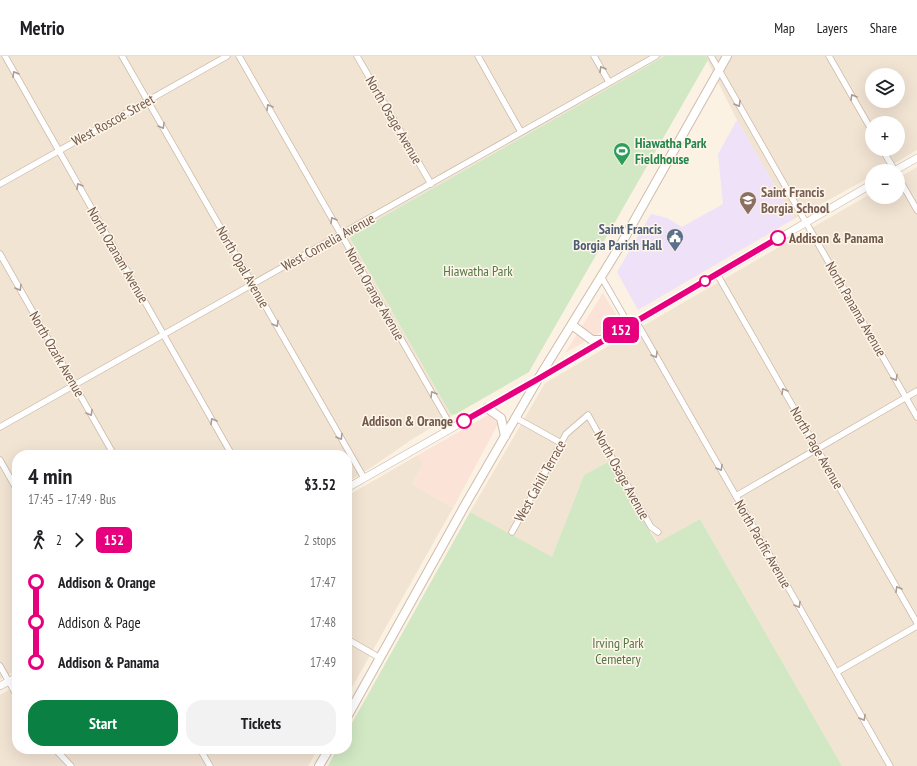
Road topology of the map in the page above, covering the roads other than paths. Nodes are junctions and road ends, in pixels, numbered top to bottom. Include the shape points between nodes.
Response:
1 (5, 56) edge
2 (122, 56) edge
3 (227, 56) edge
4 (239, 56) edge
5 (358, 56) edge
6 (478, 56) edge
7 (594, 56) edge
8 (656, 56) edge
9 (711, 56) edge
10 (727, 56) edge
11 (829, 56) edge
12 (719, 71) junction
13 (609, 82) junction
14 (148, 101) junction
15 (865, 119) edge
16 (522, 132) junction
17 (59, 151) junction
18 (917, 158) edge
19 (905, 165) edge
20 (0, 184) edge
21 (430, 184) junction
22 (865, 188) edge
23 (905, 189) edge
24 (917, 210) edge
25 (806, 222) junction
26 (341, 234) junction
27 (0, 254) edge
28 (717, 274) junction
29 (602, 278) junction
30 (253, 284) junction
31 (633, 323) junction
32 (572, 325) junction
33 (164, 335) junction
34 (604, 340) junction
35 (538, 379) junction
36 (75, 385) junction
37 (917, 391) edge
38 (906, 398) junction
39 (487, 408) junction
40 (588, 415) joint
41 (917, 417) edge
42 (516, 418) junction
43 (0, 427) edge
44 (452, 428) junction
45 (505, 436) junction
46 (561, 443) junction
47 (818, 449) junction
48 (111, 450) edge
49 (229, 450) edge
50 (348, 450) edge
51 (352, 457) edge
52 (0, 460) edge
53 (364, 478) junction
54 (12, 481) edge
55 (352, 485) edge
56 (736, 496) junction
57 (512, 532) dead end
58 (658, 532) dead end
59 (917, 624) edge
60 (352, 642) edge
61 (380, 658) junction
62 (0, 666) edge
63 (837, 672) junction
64 (12, 680) edge
65 (9, 682) junction
66 (0, 686) edge
67 (12, 687) edge
68 (352, 708) edge
69 (60, 754) edge
70 (203, 754) edge
71 (326, 754) edge
72 (71, 766) edge
73 (210, 766) edge
74 (319, 766) edge
75 (890, 766) edge

17 -> 1 street, North Ozanam Avenue
2 - 14 street, North Opal Avenue
3 - 14 street, West Roscoe Street
26 -> 4 street, North Orange Avenue
5 - 21 street, North Osage Avenue
6 - 16 street
13 -> 7 street
8 - 13 street, West Cornelia Avenue
9 - 12 street, North Panama Avenue
10 - 12 main road
15 -> 11 street
12 -> 25 street, North Panama Avenue
12 - 29 main road
13 - 16 street, West Cornelia Avenue
14 - 17 street, West Roscoe Street
14 -> 30 street, North Opal Avenue
16 - 21 street, West Cornelia Avenue
17 - 20 street, West Roscoe Street
33 -> 17 street, North Ozanam Avenue
18 - 19 street
21 - 26 street, West Cornelia Avenue
22 - 25 street
23 - 24 street
25 - 28 street
25 -> 38 street, North Panama Avenue
26 - 30 street, West Cornelia Avenue
44 -> 26 street, North Orange Avenue
27 -> 36 street, North Ozark Avenue
28 - 31 street
47 -> 28 street, North Page Avenue
29 - 31 street, North Pacific Avenue
29 - 32 main road
30 - 33 street, West Cornelia Avenue
30 -> 50 street, North Opal Avenue
31 - 34 street
31 -> 56 street, North Pacific Avenue
32 - 34 main road via 592,340
32 - 35 main road
33 - 36 street, West Cornelia Avenue
49 -> 33 street, North Ozanam Avenue
34 - 35 street
35 - 39 street
35 - 42 main road
36 - 43 street, West Cornelia Avenue
36 -> 48 street, North Ozark Avenue
37 - 38 street
38 - 41 street, North Panama Avenue
38 - 47 street
39 - 44 street
39 - 45 main road via 501,418
40 - 46 street, West Cahill Terrace
40 - 58 street, North Osage Avenue via 651,527
42 - 45 main road
42 - 46 street
44 - 53 street
45 - 61 main road
46 - 57 street, West Cahill Terrace
47 - 56 street
59 -> 47 street, North Page Avenue
51 -> 53 street, North Opal Avenue
52 - 54 street
53 - 55 street
56 -> 63 street, North Pacific Avenue
59 - 63 street
60 - 61 street
61 - 68 main road
62 - 65 street
63 -> 75 street, North Pacific Avenue
64 - 65 street
65 - 66 street
65 - 67 street
69 - 72 street
70 - 73 street
71 - 74 main road

